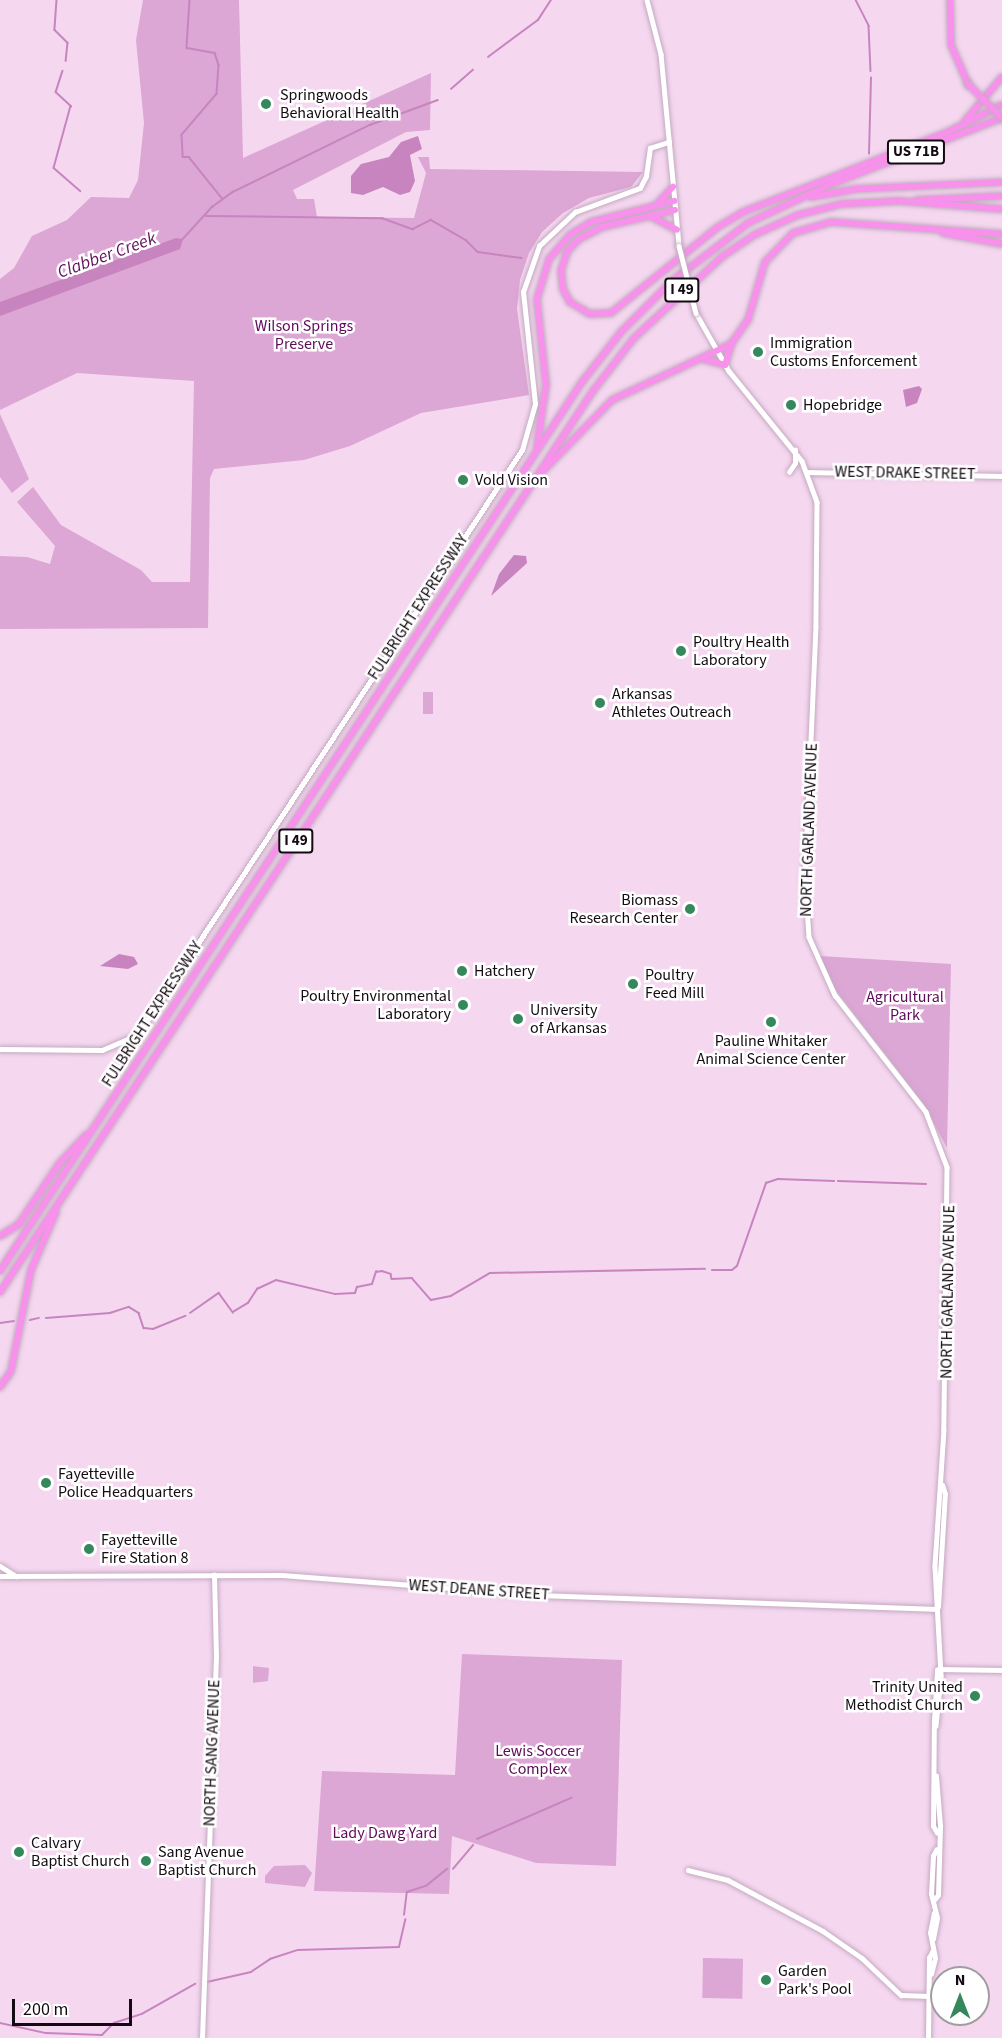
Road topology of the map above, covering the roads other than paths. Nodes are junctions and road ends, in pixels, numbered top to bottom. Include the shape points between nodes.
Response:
1 (647, 0) edge
2 (950, 0) edge
3 (1002, 77) edge
4 (1002, 105) edge
5 (1002, 118) edge
6 (960, 126) junction
7 (669, 142) junction
8 (1002, 182) edge
9 (673, 187) junction
10 (1002, 196) edge
11 (674, 201) junction
12 (899, 201) junction
13 (796, 202) junction
14 (656, 205) junction
15 (1002, 209) edge
16 (675, 210) junction
17 (649, 216) junction
18 (928, 229) junction
19 (677, 230) junction
20 (1002, 234) edge
21 (1002, 244) edge
22 (731, 344) junction
23 (717, 353) junction
24 (703, 359) junction
25 (725, 365) junction
26 (795, 450) junction
27 (536, 452) junction
28 (789, 472) dead end
29 (808, 472) junction
30 (1002, 476) edge
31 (534, 480) junction
32 (0, 1049) edge
33 (97, 1123) junction
34 (58, 1203) junction
35 (0, 1236) edge
36 (0, 1271) edge
37 (0, 1292) edge
38 (0, 1387) edge
39 (0, 1566) edge
40 (214, 1575) junction
41 (0, 1576) edge
42 (21, 1578) junction
43 (937, 1610) junction
44 (938, 1669) junction
45 (1002, 1670) edge
46 (688, 1870) dead end
47 (934, 1966) edge
48 (930, 1996) edge
49 (930, 2010) edge
50 (202, 2038) edge
51 (928, 2038) edge

1 - 7 street, NORTH GARLAND AVENUE via 658,34
2 - 5 highway, bridge via 951,45 968,84
3 - 6 highway
4 - 6 highway
5 - 13 highway, FULBRIGHT EXPRESSWAY / US 71B via 829,185
6 - 17 highway via 742,212 611,313 594,315 576,308 560,279 570,248 594,231
7 - 9 street, NORTH GARLAND AVENUE
7 - 32 street via 650,148 646,176 639,188 575,212 539,246 523,292 535,404 522,450 147,1021 132,1038 102,1050
8 - 13 highway, I 49 via 856,189
9 - 11 street, NORTH GARLAND AVENUE
9 - 14 highway
10 - 12 highway, I 49
11 - 14 highway
11 - 16 street, NORTH GARLAND AVENUE
12 - 15 highway, FULBRIGHT EXPRESSWAY
12 - 31 highway, FULBRIGHT EXPRESSWAY / I 49 via 841,204 798,215 756,234 723,256 663,308 619,355
13 - 27 highway, FULBRIGHT EXPRESSWAY / I 49 via 732,233 655,297 608,347
14 - 27 highway via 584,225 563,241 545,267 536,307 546,394
16 - 17 highway
16 - 19 street, NORTH GARLAND AVENUE
17 - 19 highway
18 - 20 highway
18 - 21 highway
18 - 22 highway via 831,222 793,233 765,262 748,320
19 - 23 street, NORTH GARLAND AVENUE, bridge via 696,313
22 - 23 highway
22 - 25 highway
23 - 24 highway
23 - 25 street, NORTH GARLAND AVENUE
24 - 25 highway
24 - 31 highway via 612,400
25 - 26 street, NORTH GARLAND AVENUE
26 - 28 street via 795,463
26 - 29 street, NORTH GARLAND AVENUE
27 - 33 highway, FULBRIGHT EXPRESSWAY / I 49
29 - 30 street, WEST DRAKE STREET
29 - 43 street, NORTH GARLAND AVENUE via 817,502 818,529 806,921 814,955 829,985 921,1104 948,1167 942,1485 945,1494
31 - 34 highway, FULBRIGHT EXPRESSWAY / I 49
33 - 35 highway via 59,1164 19,1224
33 - 36 highway, FULBRIGHT EXPRESSWAY / I 49
34 - 37 highway, FULBRIGHT EXPRESSWAY / I 49
34 - 38 highway via 31,1270 11,1371
39 - 42 street
40 - 42 street, WEST DEANE STREET
40 - 43 street, WEST DEANE STREET via 282,1575 540,1595
40 - 50 street, NORTH SANG AVENUE via 216,1642
41 - 42 street, WEST DEANE STREET
43 - 44 street, NORTH GARLAND AVENUE
44 - 45 street
44 - 47 street, NORTH GARLAND AVENUE via 933,1826 937,1833 933,1856 934,1913 930,1918
46 - 48 street via 728,1880 823,1931 862,1958 901,1995
49 - 51 street, NORTH GARLAND AVENUE

